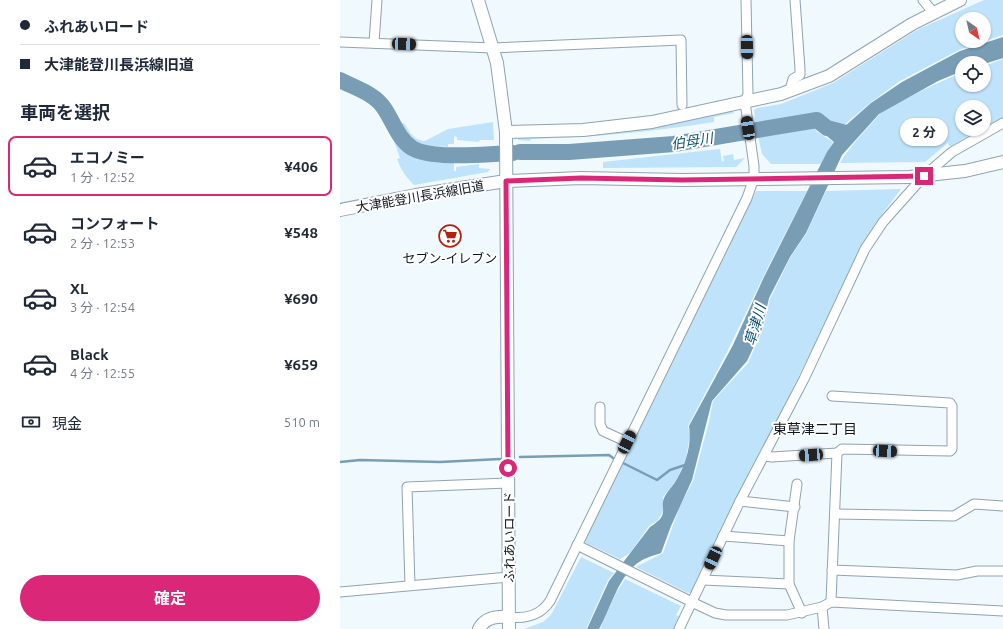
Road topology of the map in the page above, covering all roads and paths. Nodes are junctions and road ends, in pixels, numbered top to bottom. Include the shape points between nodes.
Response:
1 (378, 0) edge
2 (478, 0) edge
3 (746, 0) edge
4 (795, 0) edge
5 (923, 0) edge
6 (960, 0) edge
7 (933, 12) junction
8 (340, 42) edge
9 (374, 43) junction
10 (493, 48) junction
11 (790, 90) junction
12 (682, 106) dead end
13 (745, 108) junction
14 (1003, 123) edge
15 (506, 135) junction
16 (948, 155) junction
17 (1003, 162) edge
18 (956, 172) junction
19 (924, 176) junction
20 (754, 178) junction
21 (506, 181) junction
22 (340, 210) edge
23 (832, 396) dead end
24 (600, 407) dead end
25 (627, 442) junction
26 (837, 453) junction
27 (765, 456) junction
28 (508, 483) junction
29 (797, 484) dead end
30 (740, 501) junction
31 (1003, 506) edge
32 (795, 507) junction
33 (835, 514) junction
34 (723, 536) junction
35 (789, 541) junction
36 (577, 545) junction
37 (832, 570) junction
38 (1003, 571) edge
39 (509, 577) junction
40 (702, 580) junction
41 (789, 584) junction
42 (410, 585) junction
43 (340, 592) edge
44 (689, 599) junction
45 (831, 602) junction
46 (822, 607) junction
47 (1003, 611) edge
48 (802, 613) junction
49 (509, 623) edge
50 (479, 629) edge
51 (679, 629) edge
52 (824, 629) edge

1 - 9 street
2 - 10 street, ふれあいロード
3 - 13 street via 748,94
4 - 11 street via 800,75 793,79
5 - 7 street
6 - 7 street
7 - 11 street via 829,76
8 - 9 street
9 - 10 street
10 - 12 street via 681,40
10 - 15 street, ふれあいロード via 500,81
11 - 13 street
13 - 15 street via 583,130
13 - 20 street
14 - 16 street via 968,141
15 - 21 street, ふれあいロード
16 - 18 street via 949,165
16 - 19 street
17 - 18 street, 大津能登川長浜線旧道
18 - 19 street, 大津能登川長浜線旧道
19 - 20 street, 大津能登川長浜線旧道
19 - 27 street via 883,222 866,249
20 - 21 street, 大津能登川長浜線旧道 via 581,178
20 - 25 street via 747,198
21 - 22 street, 大津能登川長浜線旧道
21 - 28 street, ふれあいロード
23 - 26 street via 950,403 952,406 950,451 842,449
24 - 25 street via 600,424 603,431
25 - 36 street
26 - 27 street
26 - 33 street
27 - 30 street
28 - 39 street, ふれあいロード
28 - 42 street via 407,487
29 - 32 street
30 - 32 street
30 - 34 street
31 - 33 street via 974,504 954,516
32 - 35 street
33 - 37 street
34 - 35 street
34 - 40 street
35 - 41 street
36 - 44 street
36 - 49 street via 544,609
37 - 38 street via 957,575 977,571
37 - 45 street
39 - 42 street
39 - 49 street, ふれあいロード
40 - 41 street
40 - 44 street
41 - 48 street
42 - 43 street
44 - 48 street via 715,613 726,615
44 - 51 street
45 - 46 street
45 - 47 street
46 - 48 street
46 - 52 street
49 - 50 street via 498,616 486,621

